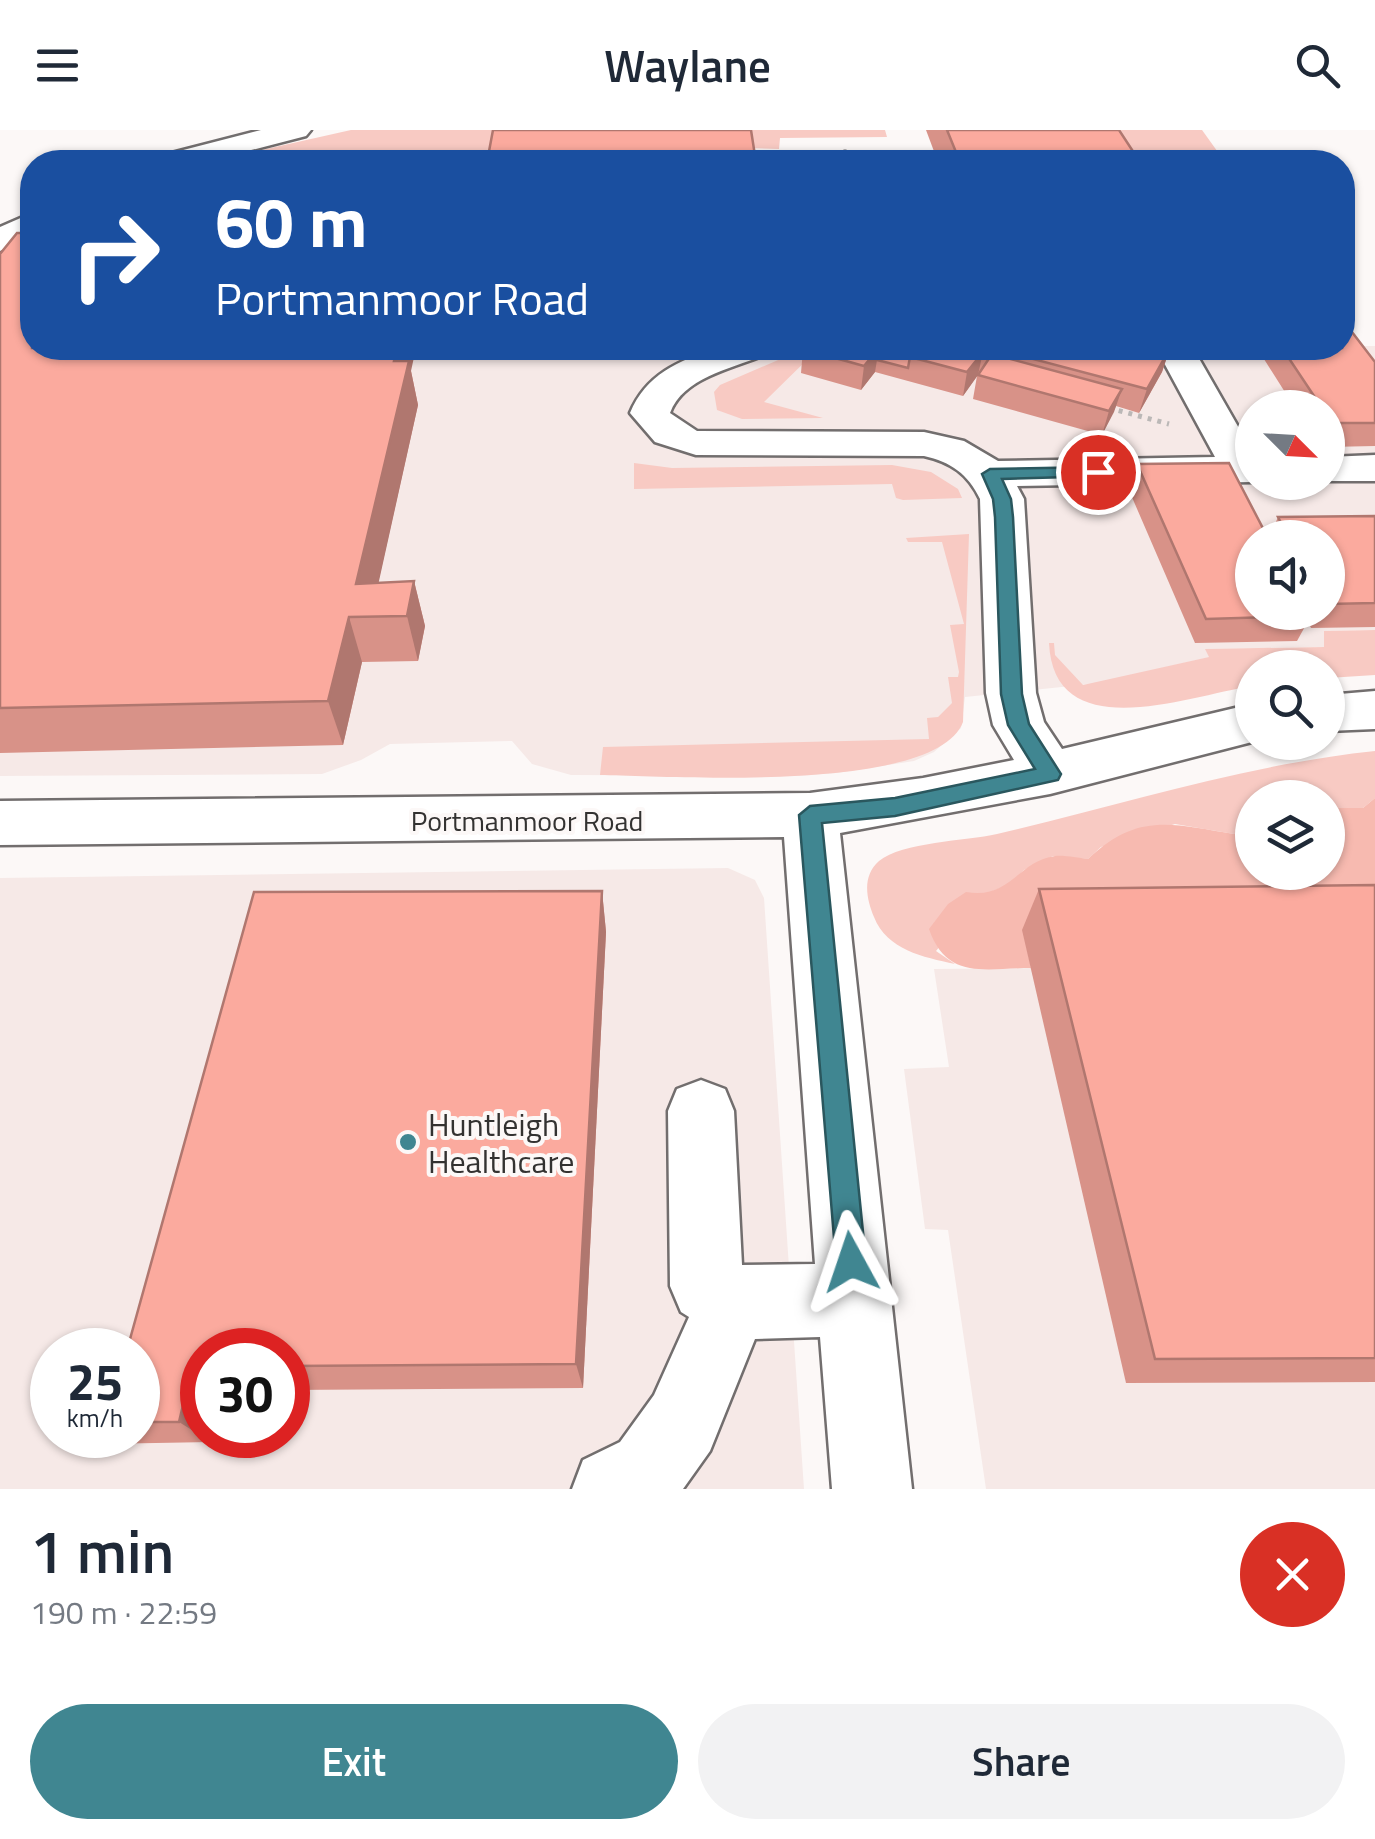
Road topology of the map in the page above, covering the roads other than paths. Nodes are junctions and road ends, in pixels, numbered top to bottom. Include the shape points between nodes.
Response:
1 (296, 130) edge
2 (218, 150) edge
3 (724, 360) edge
4 (1182, 360) edge
5 (1235, 451) edge
6 (1235, 458) edge
7 (1345, 468) edge
8 (1375, 468) edge
9 (990, 474) junction
10 (1375, 710) edge
11 (1345, 712) edge
12 (1235, 727) edge
13 (1050, 774) junction
14 (810, 815) junction
15 (0, 823) edge
16 (701, 1112) dead end
17 (854, 1300) junction
18 (733, 1302) junction
19 (612, 1489) edge
20 (872, 1489) edge

1 - 2 street
3 - 9 street via 658,392 650,413 655,424 696,444 906,442 952,452
4 - 5 street
6 - 9 street
7 - 8 street
9 - 13 street via 1004,517 1012,694 1019,725
10 - 11 street
12 - 13 street, Portmanmoor Road
13 - 14 street, Portmanmoor Road via 895,807
14 - 15 street, Portmanmoor Road
14 - 17 street
16 - 18 street via 707,1286
17 - 18 street
17 - 20 street
18 - 19 street via 682,1422 648,1470

